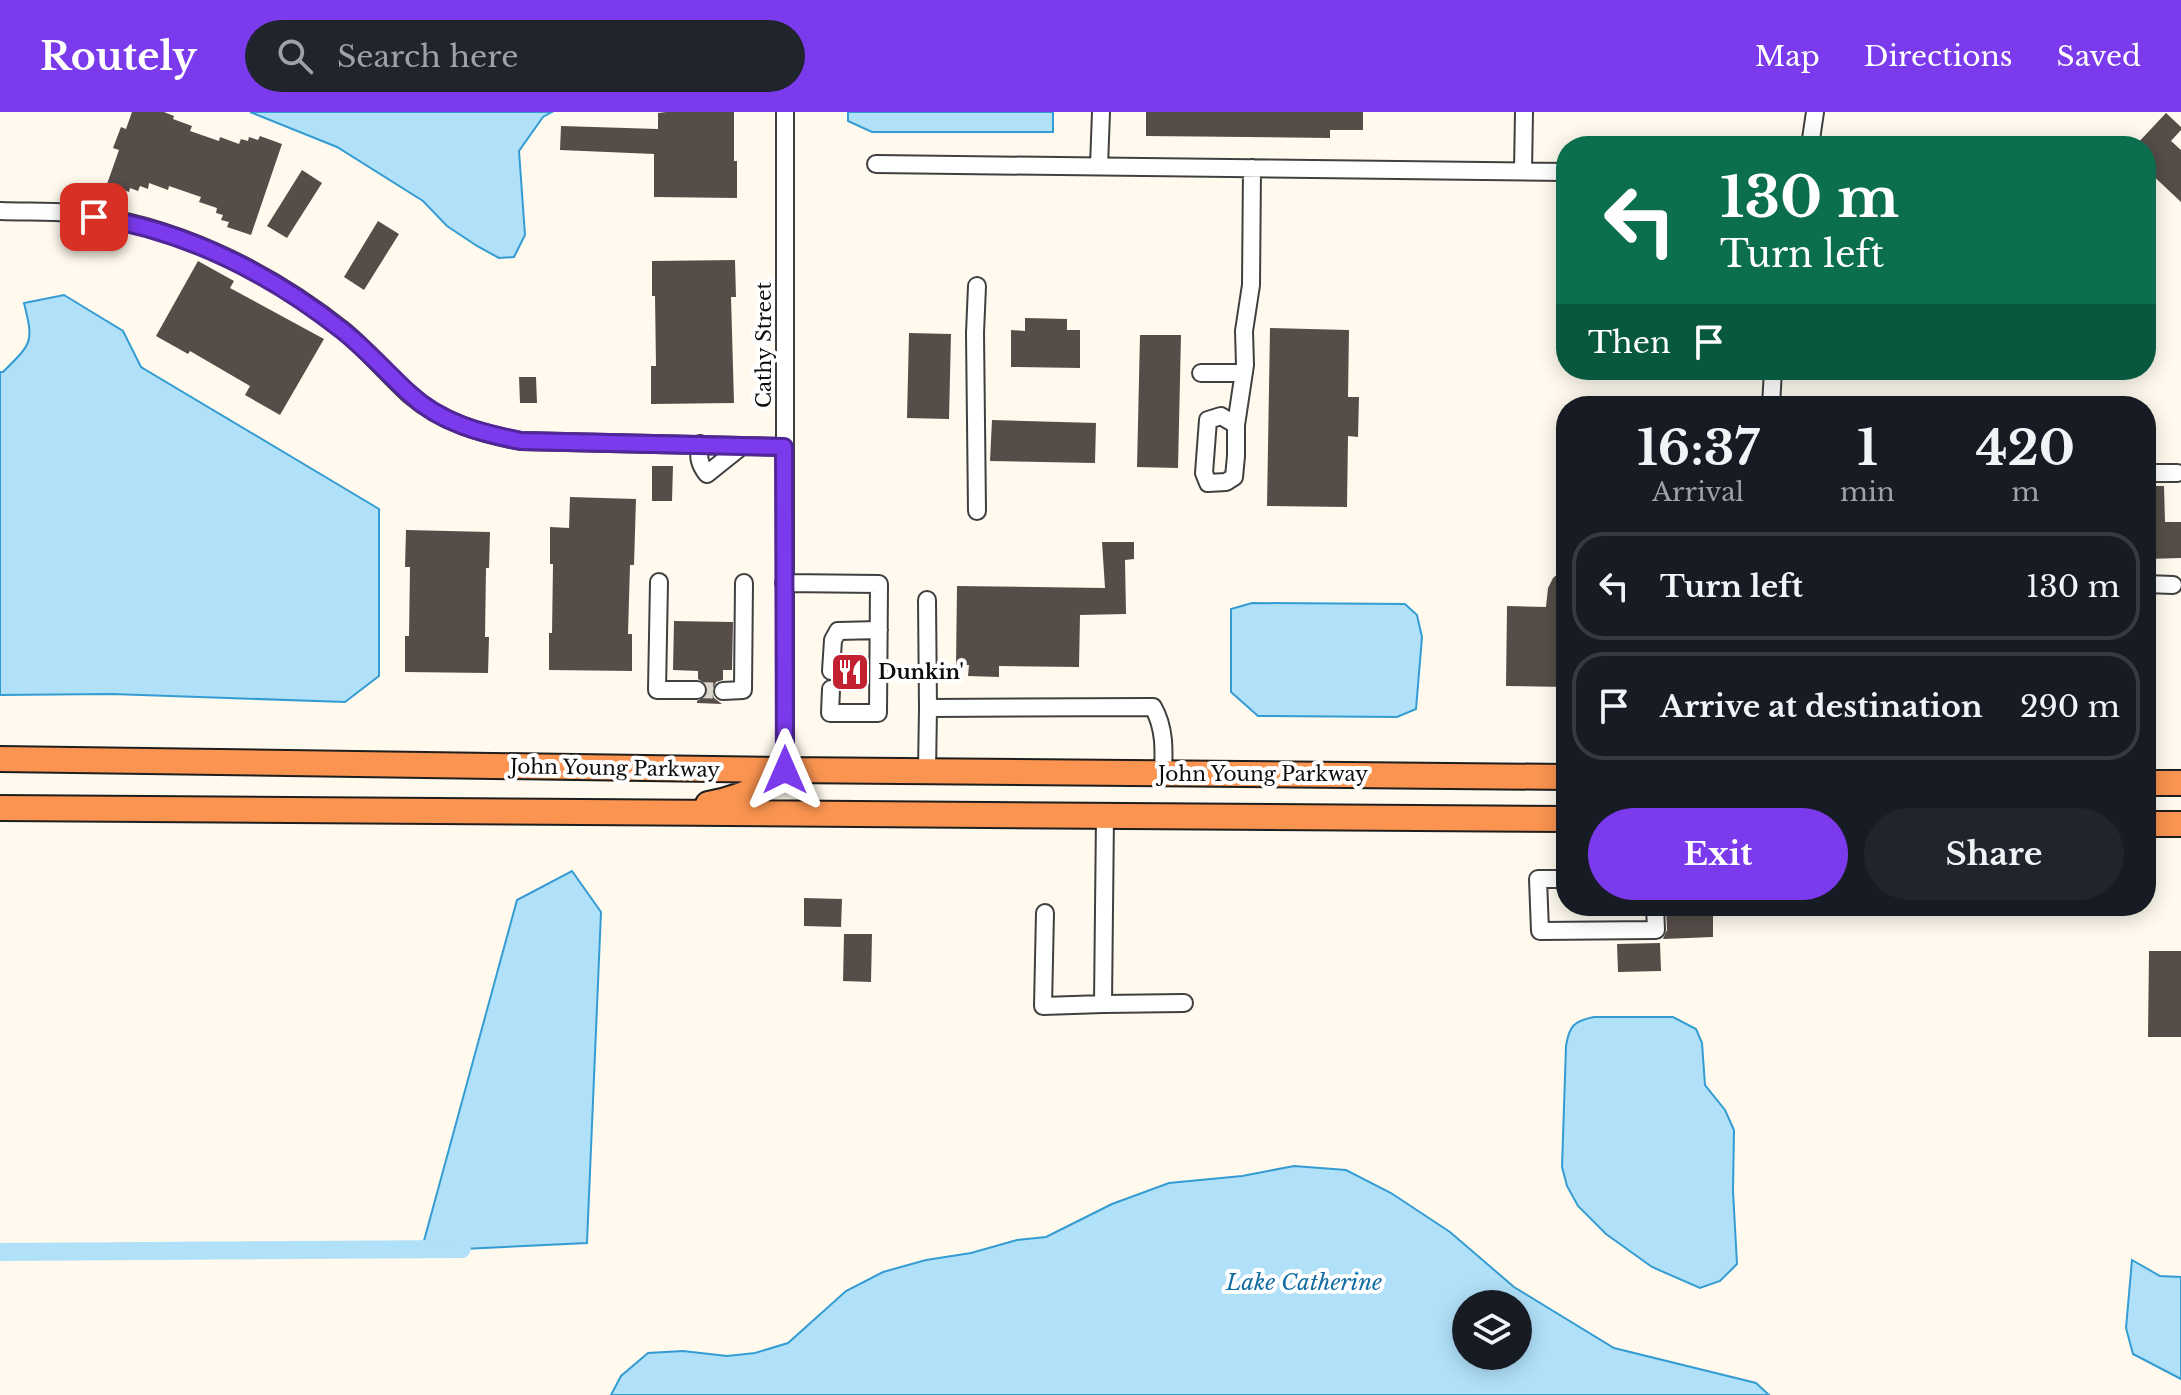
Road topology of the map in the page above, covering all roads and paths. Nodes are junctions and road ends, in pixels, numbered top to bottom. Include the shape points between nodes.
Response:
1 (785, 112) edge
2 (1101, 112) edge
3 (1524, 112) edge
4 (1815, 112) edge
5 (1811, 136) edge
6 (876, 164) dead end
7 (1099, 166) junction
8 (1252, 168) junction
9 (1523, 171) junction
10 (1556, 172) edge
11 (0, 211) edge
12 (977, 286) dead end
13 (1201, 373) dead end
14 (1244, 373) junction
15 (1236, 425) dead end
16 (700, 444) junction
17 (742, 446) junction
18 (784, 447) junction
19 (2156, 473) edge
20 (2177, 473) dead end
21 (977, 511) dead end
22 (659, 582) dead end
23 (744, 583) dead end
24 (784, 583) junction
25 (2156, 584) edge
26 (2173, 585) dead end
27 (927, 600) dead end
28 (879, 630) junction
29 (831, 671) dead end
30 (831, 689) dead end
31 (697, 690) tunnel mouth
32 (723, 691) dead end
33 (928, 708) junction
34 (0, 759) edge
35 (785, 770) junction
36 (927, 772) junction
37 (1163, 774) junction
38 (1556, 777) edge
39 (2156, 783) edge
40 (2181, 783) edge
41 (0, 808) edge
42 (666, 812) junction
43 (1105, 815) junction
44 (1556, 819) edge
45 (2156, 824) edge
46 (2181, 824) edge
47 (1556, 879) edge
48 (1045, 913) dead end
49 (1655, 916) edge
50 (1184, 1003) dead end
51 (1103, 1004) junction

1 - 18 street, Cathy Street
2 - 7 street
3 - 9 street
4 - 5 street
6 - 7 street
7 - 8 street
8 - 9 street
8 - 14 street
9 - 10 street
11 - 16 street via 116,220 224,256 313,308 442,417 482,434 521,441
12 - 21 street
13 - 14 street
14 - 15 street
16 - 17 street
16 - 17 street via 698,458 707,474
17 - 18 street
18 - 24 street, Cathy Street
19 - 20 street
22 - 31 street via 657,690
23 - 32 street via 743,690
24 - 28 street via 879,584
24 - 35 street, Cathy Street
25 - 26 street
27 - 33 street
28 - 29 street via 838,631
28 - 30 street via 878,713 830,713
33 - 36 street
33 - 37 street via 1153,707 1161,720
34 - 35 highway, John Young Parkway
35 - 36 highway, John Young Parkway
35 - 42 highway via 752,792
36 - 37 highway, John Young Parkway
37 - 38 highway, John Young Parkway
39 - 40 highway
41 - 42 highway, John Young Parkway
42 - 43 highway, John Young Parkway
43 - 44 highway, John Young Parkway
43 - 51 street
45 - 46 highway
47 - 49 street via 1538,879 1540,931 1656,930
48 - 51 street via 1043,1006
50 - 51 street

